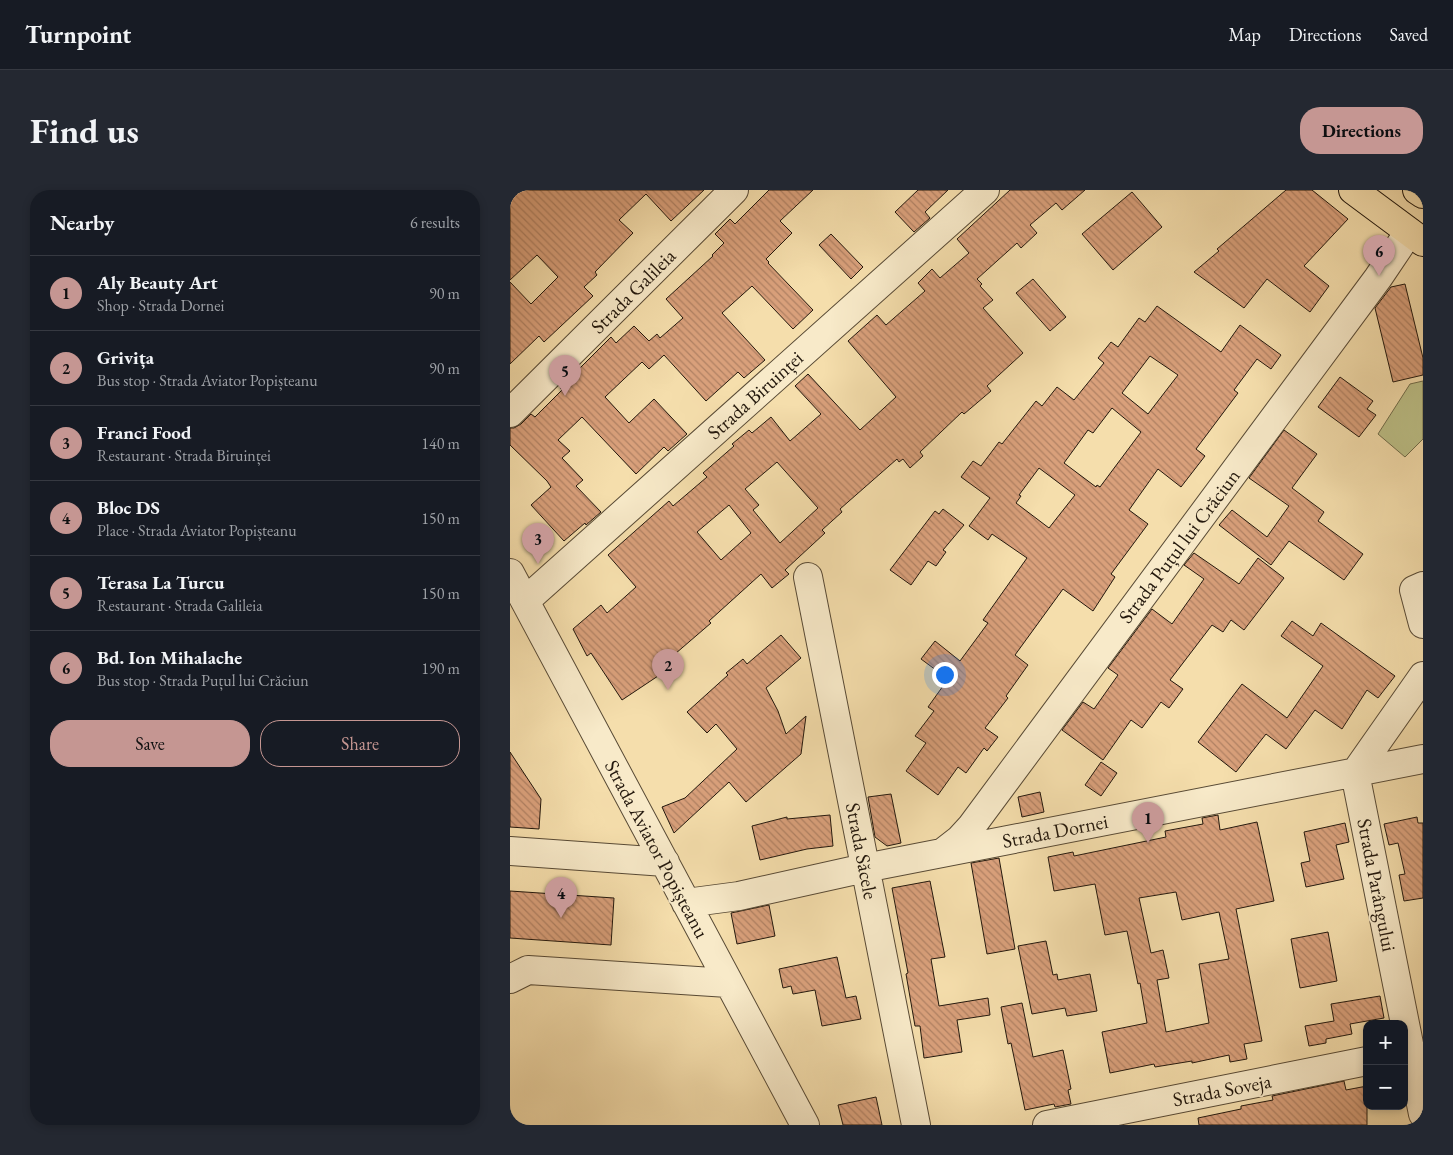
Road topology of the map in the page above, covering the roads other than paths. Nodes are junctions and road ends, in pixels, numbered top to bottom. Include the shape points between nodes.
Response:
1 (734, 190) edge
2 (985, 190) edge
3 (1353, 190) edge
4 (1418, 190) edge
5 (1423, 194) edge
6 (1416, 237) edge
7 (510, 413) edge
8 (510, 573) edge
9 (808, 577) dead end
10 (1423, 586) edge
11 (525, 601) junction
12 (1423, 624) edge
13 (1423, 676) edge
14 (1423, 759) edge
15 (1355, 773) junction
16 (510, 852) edge
17 (942, 853) junction
18 (665, 862) junction
19 (866, 868) junction
20 (686, 903) junction
21 (510, 980) edge
22 (728, 983) junction
23 (1413, 1052) edge
24 (1363, 1062) edge
25 (1423, 1114) edge
26 (805, 1125) edge
27 (916, 1125) edge
28 (1047, 1125) edge

1 - 7 street, Strada Galileia
2 - 11 street, Strada Biruinței
3 - 6 main road
4 - 5 main road
6 - 17 street, Strada Puțul lui Crăciun via 1372,286 970,827
8 - 11 street, Strada Aviator Popișteanu
9 - 19 street, Strada Săcele
10 - 12 street via 1414,590
11 - 18 street, Strada Aviator Popișteanu
13 - 15 street
14 - 15 street, Strada Dornei
15 - 17 street, Strada Dornei
15 - 23 street, Strada Parângului
16 - 18 street
17 - 19 street, Strada Dornei
18 - 20 street, Strada Aviator Popișteanu
19 - 20 street, Strada Dornei via 739,896
19 - 27 street, Strada Săcele
20 - 22 street, Strada Aviator Popișteanu
21 - 22 street via 528,970
22 - 26 street, Strada Aviator Popișteanu
23 - 25 street, Strada Parângului
24 - 28 street, Strada Soveja

